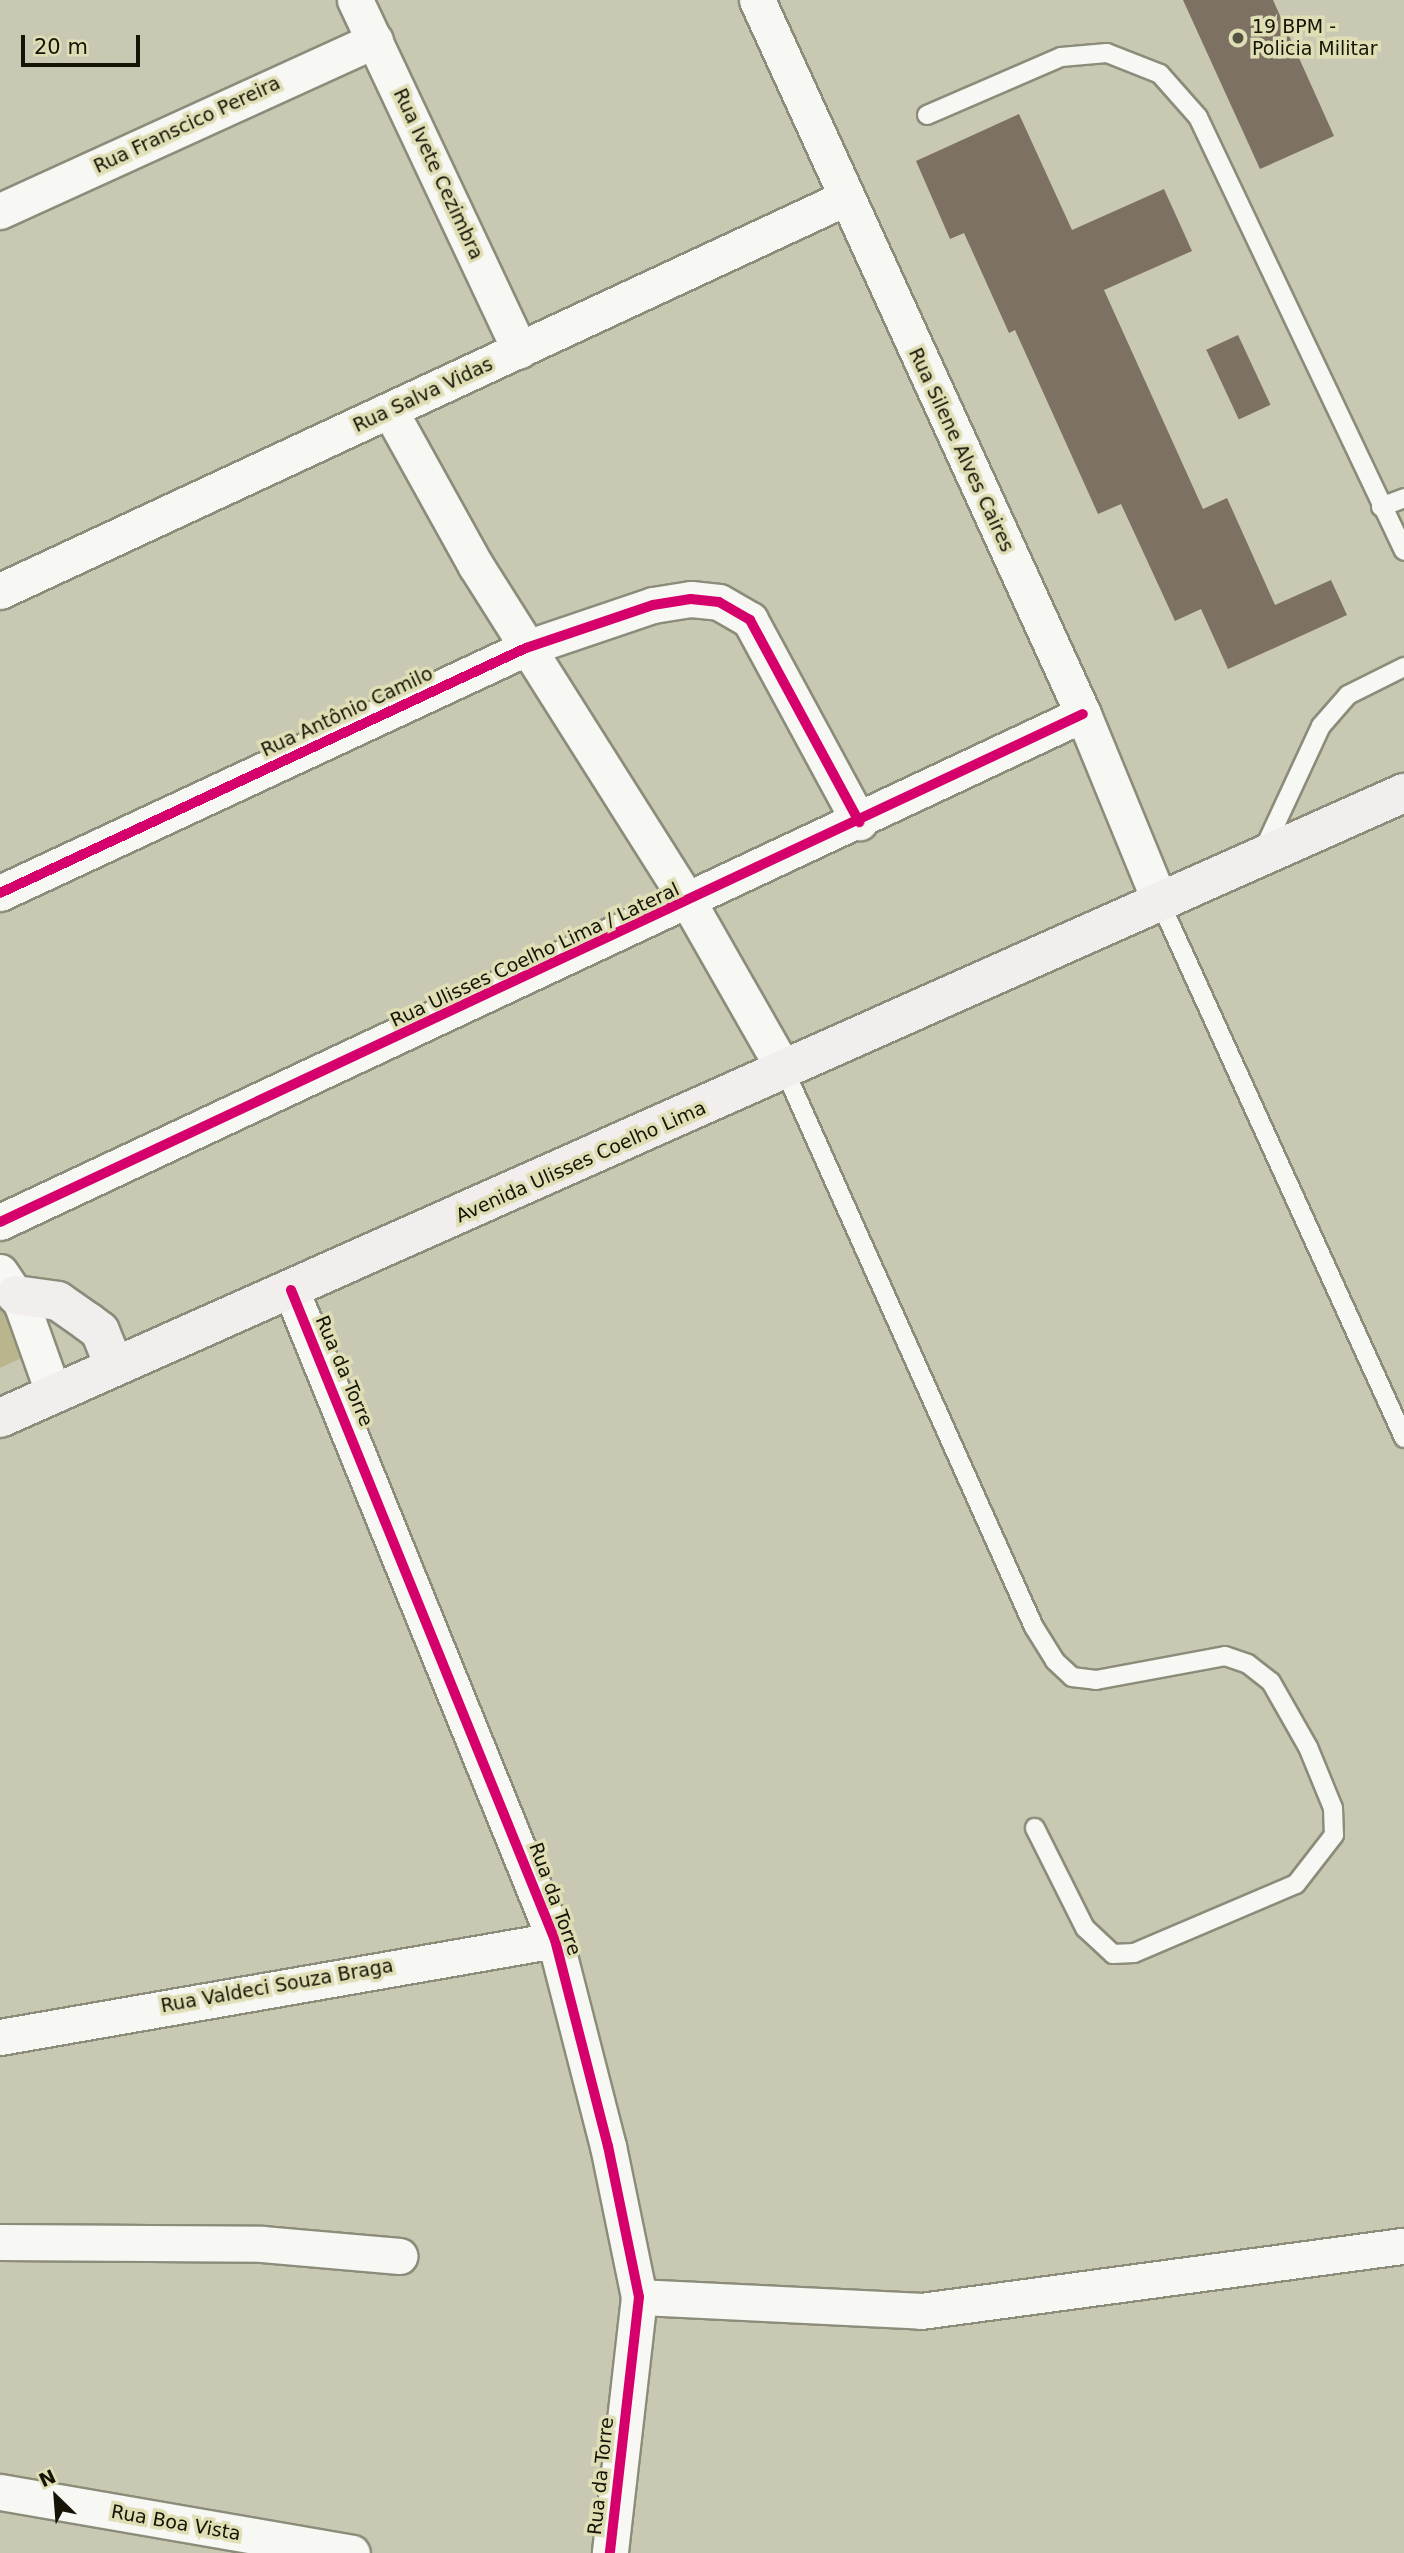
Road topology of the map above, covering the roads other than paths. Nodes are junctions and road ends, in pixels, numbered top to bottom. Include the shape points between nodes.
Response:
1 (355, 0) edge
2 (757, 0) edge
3 (375, 40) junction
4 (927, 115) dead end
5 (845, 198) junction
6 (0, 211) edge
7 (520, 350) junction
8 (390, 411) junction
9 (1404, 498) edge
10 (1381, 507) junction
11 (1404, 551) edge
12 (0, 591) edge
13 (526, 648) junction
14 (1404, 667) edge
15 (1083, 714) junction
16 (1404, 793) edge
17 (859, 822) junction
18 (1261, 857) junction
19 (0, 893) edge
20 (1160, 902) junction
21 (689, 903) junction
22 (785, 1071) junction
23 (0, 1222) edge
24 (8, 1283) edge
25 (291, 1290) junction
26 (114, 1365) junction
27 (53, 1392) junction
28 (0, 1418) edge
29 (1404, 1438) edge
30 (1035, 1828) dead end
31 (555, 1940) junction
32 (0, 2037) edge
33 (0, 2242) edge
34 (1404, 2246) edge
35 (399, 2256) dead end
36 (639, 2297) junction
37 (0, 2492) edge
38 (352, 2553) edge
39 (610, 2553) edge

1 - 3 street, Rua Ivete Cezimbra
2 - 5 street, Rua Silene Alves Caires
3 - 6 street, Rua Franscico Pereira
3 - 7 street, Rua Ivete Cezimbra
4 - 10 lane via 1061,57 1107,53 1160,74 1198,117
5 - 7 street, Rua Salva Vidas
5 - 15 street, Rua Silene Alves Caires
7 - 8 street, Rua Salva Vidas
8 - 12 street, Rua Salva Vidas
8 - 13 street
9 - 10 lane
10 - 11 lane
13 - 17 street, Rua Antônio Camilo via 653,605 719,602 750,620
13 - 19 street, Rua Antônio Camilo
13 - 21 street
14 - 18 lane via 1348,695 1321,726
15 - 17 street, Rua Ulisses Coelho Lima / Lateral
15 - 20 street, Rua Silene Alves Caires
16 - 18 main road, Avenida Ulisses Coelho Lima
17 - 21 street, Rua Ulisses Coelho Lima / Lateral
18 - 20 main road, Avenida Ulisses Coelho Lima
20 - 22 main road, Avenida Ulisses Coelho Lima
20 - 29 lane
21 - 22 street
21 - 23 street, Rua Ulisses Coelho Lima / Lateral
22 - 25 main road, Avenida Ulisses Coelho Lima
22 - 30 lane via 1034,1627 1055,1661 1072,1677 1096,1680 1225,1656 1248,1664 1271,1682 1308,1747 1333,1808 1334,1835 1322,1859 1296,1884 1134,1952 1114,1954 1085,1928
24 - 26 main road via 58,1301 100,1331
24 - 27 street
25 - 26 main road, Avenida Ulisses Coelho Lima
25 - 31 street, Rua da Torre
26 - 27 main road, Avenida Ulisses Coelho Lima
27 - 28 main road, Avenida Ulisses Coelho Lima
31 - 32 street, Rua Valdeci Souza Braga
31 - 36 street, Rua da Torre
33 - 35 street via 262,2244
34 - 36 street via 921,2311
36 - 39 street, Rua da Torre
37 - 38 street, Rua Boa Vista

